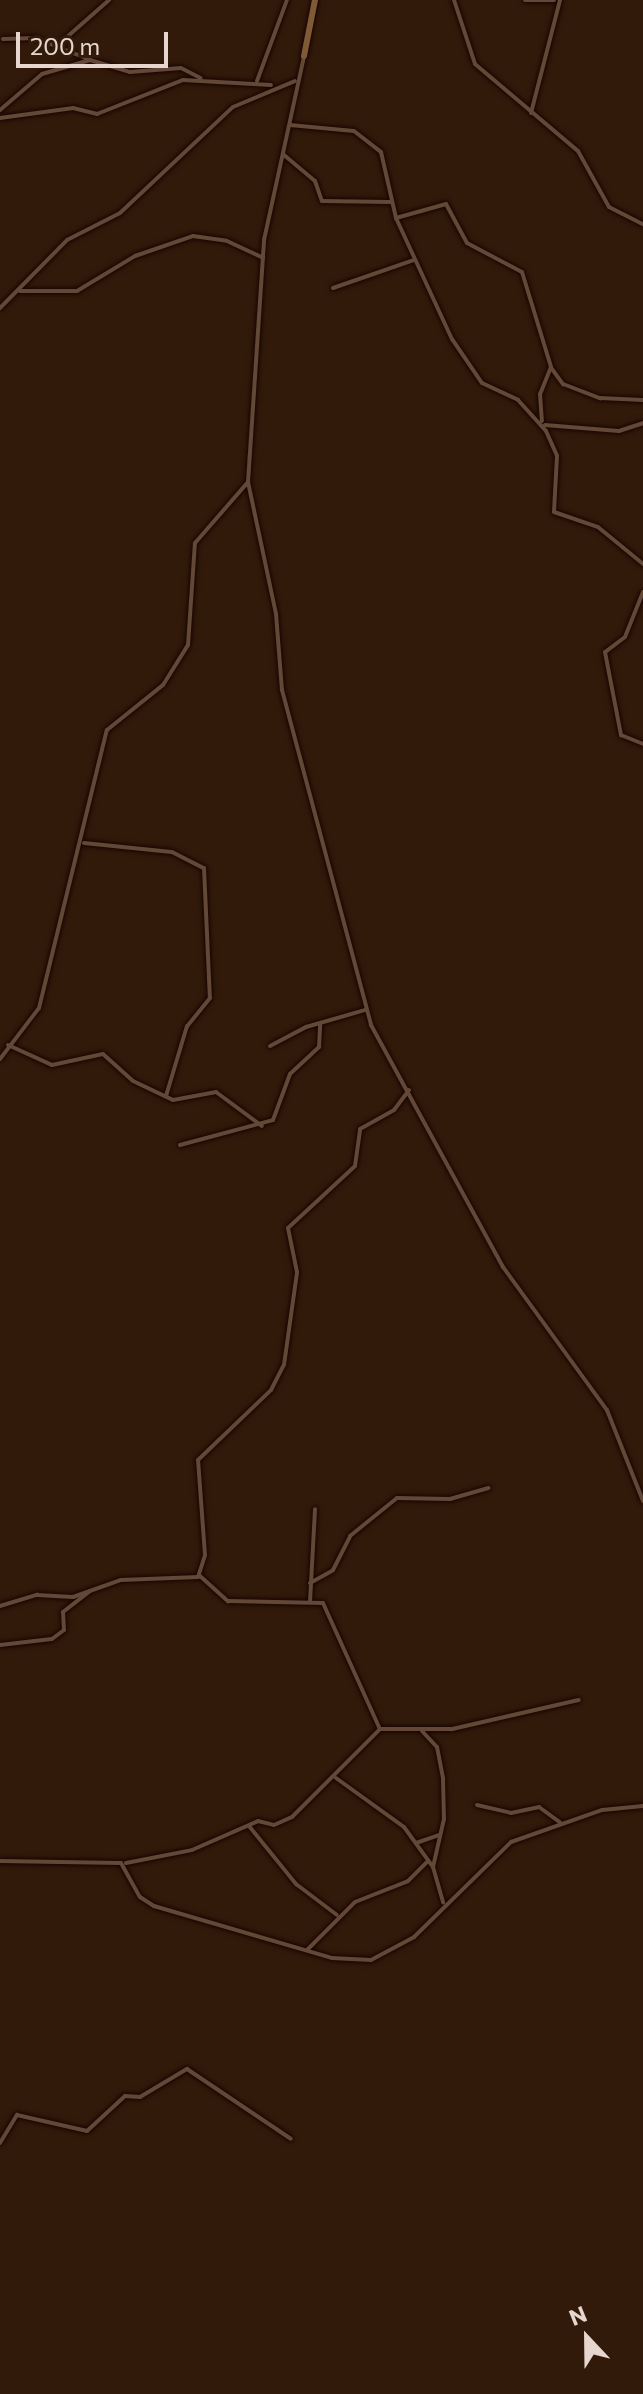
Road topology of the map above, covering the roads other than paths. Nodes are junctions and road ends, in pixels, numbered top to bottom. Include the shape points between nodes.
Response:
1 (109, 0) edge
2 (287, 0) edge
3 (315, 0) edge
4 (454, 0) edge
5 (525, 0) edge
6 (554, 0) edge
7 (560, 0) edge
8 (3, 39) dead end
9 (59, 44) junction
10 (304, 56) joint
11 (90, 60) junction
12 (203, 79) junction
13 (257, 81) junction
14 (295, 81) junction
15 (273, 86) junction
16 (0, 110) edge
17 (531, 114) junction
18 (0, 118) edge
19 (290, 125) junction
20 (284, 155) junction
21 (391, 202) junction
22 (396, 218) junction
23 (643, 224) edge
24 (263, 258) junction
25 (414, 260) junction
26 (333, 288) dead end
27 (18, 292) junction
28 (0, 308) edge
29 (551, 367) junction
30 (643, 400) edge
31 (643, 423) edge
32 (542, 424) junction
33 (248, 482) junction
34 (643, 564) edge
35 (643, 592) edge
36 (643, 744) edge
37 (84, 843) junction
38 (365, 1010) junction
39 (320, 1025) junction
40 (8, 1045) junction
41 (270, 1046) dead end
42 (0, 1059) edge
43 (409, 1090) junction
44 (166, 1096) junction
45 (262, 1126) junction
46 (180, 1145) dead end
47 (643, 1482) edge
48 (488, 1488) dead end
49 (640, 1491) junction
50 (643, 1501) edge
51 (315, 1509) dead end
52 (200, 1576) junction
53 (310, 1583) junction
54 (91, 1589) junction
55 (310, 1602) junction
56 (0, 1606) edge
57 (0, 1645) edge
58 (579, 1700) dead end
59 (380, 1729) junction
60 (420, 1729) junction
61 (336, 1778) junction
62 (477, 1805) dead end
63 (643, 1806) edge
64 (560, 1822) junction
65 (249, 1826) junction
66 (439, 1835) junction
67 (416, 1843) junction
68 (0, 1861) edge
69 (428, 1862) junction
70 (124, 1864) junction
71 (433, 1867) junction
72 (443, 1905) junction
73 (337, 1915) junction
74 (308, 1949) junction
75 (291, 2139) dead end
76 (0, 2143) edge

1 - 9 street
2 - 13 street
3 - 10 street
4 - 17 street via 473,62
5 - 6 street
7 - 17 street
8 - 9 street
9 - 11 street
10 - 14 street
11 - 12 street via 142,74 181,68
11 - 16 street via 47,72
12 - 13 street
12 - 18 street via 181,80 97,114 73,108
13 - 15 street
14 - 15 street
14 - 19 street
15 - 27 street via 219,117 120,213 67,240
17 - 23 street via 585,159 609,207
19 - 20 street
19 - 21 street via 360,135 387,162
20 - 21 street via 317,184 322,201
20 - 24 street
21 - 22 street
22 - 25 street
22 - 29 street via 446,204 467,243 519,269
24 - 27 street via 193,236 135,256 77,291
24 - 33 street
25 - 26 street
25 - 32 street via 482,383 514,396
27 - 28 street
29 - 30 street via 563,384 600,398
29 - 32 street via 540,394
31 - 32 street via 619,431
32 - 34 street via 557,456 554,512 598,527
33 - 37 street via 195,543 188,645 163,685 107,730
33 - 38 street via 276,614 281,684
35 - 36 street via 625,637 605,652 622,737
37 - 40 street via 39,1008
37 - 44 street via 172,852 204,868 210,998 187,1026
38 - 39 street
38 - 43 street
39 - 41 street
39 - 45 street via 319,1047 294,1068 279,1113
40 - 42 street
40 - 44 street via 52,1065 103,1054
43 - 49 street via 428,1140 503,1267 607,1410
43 - 52 street via 394,1110 360,1129 355,1166 288,1228 297,1272 281,1372 198,1460
44 - 45 street via 183,1102 216,1092
45 - 46 street via 212,1131
47 - 49 street
48 - 53 street via 450,1499 397,1498 350,1536 333,1570
49 - 50 street
51 - 53 street
52 - 54 street
52 - 55 street via 228,1601
53 - 55 street
54 - 56 street
54 - 57 street via 63,1612 64,1630 52,1639
55 - 59 street via 328,1609
58 - 60 street
59 - 60 street
59 - 61 street
60 - 66 street via 440,1756
61 - 65 street via 292,1817
61 - 67 street
62 - 64 street via 511,1813 536,1806
63 - 64 street
64 - 72 street via 506,1845
65 - 70 street via 192,1850
65 - 73 street via 289,1878
66 - 67 street
66 - 71 street
67 - 69 street
68 - 70 street
69 - 71 street
69 - 73 street via 408,1881
70 - 74 street via 137,1893 154,1906
71 - 72 street
72 - 74 street via 414,1937 378,1959 337,1959
73 - 74 street
75 - 76 street via 187,2069 140,2097 125,2096 87,2131 17,2115

